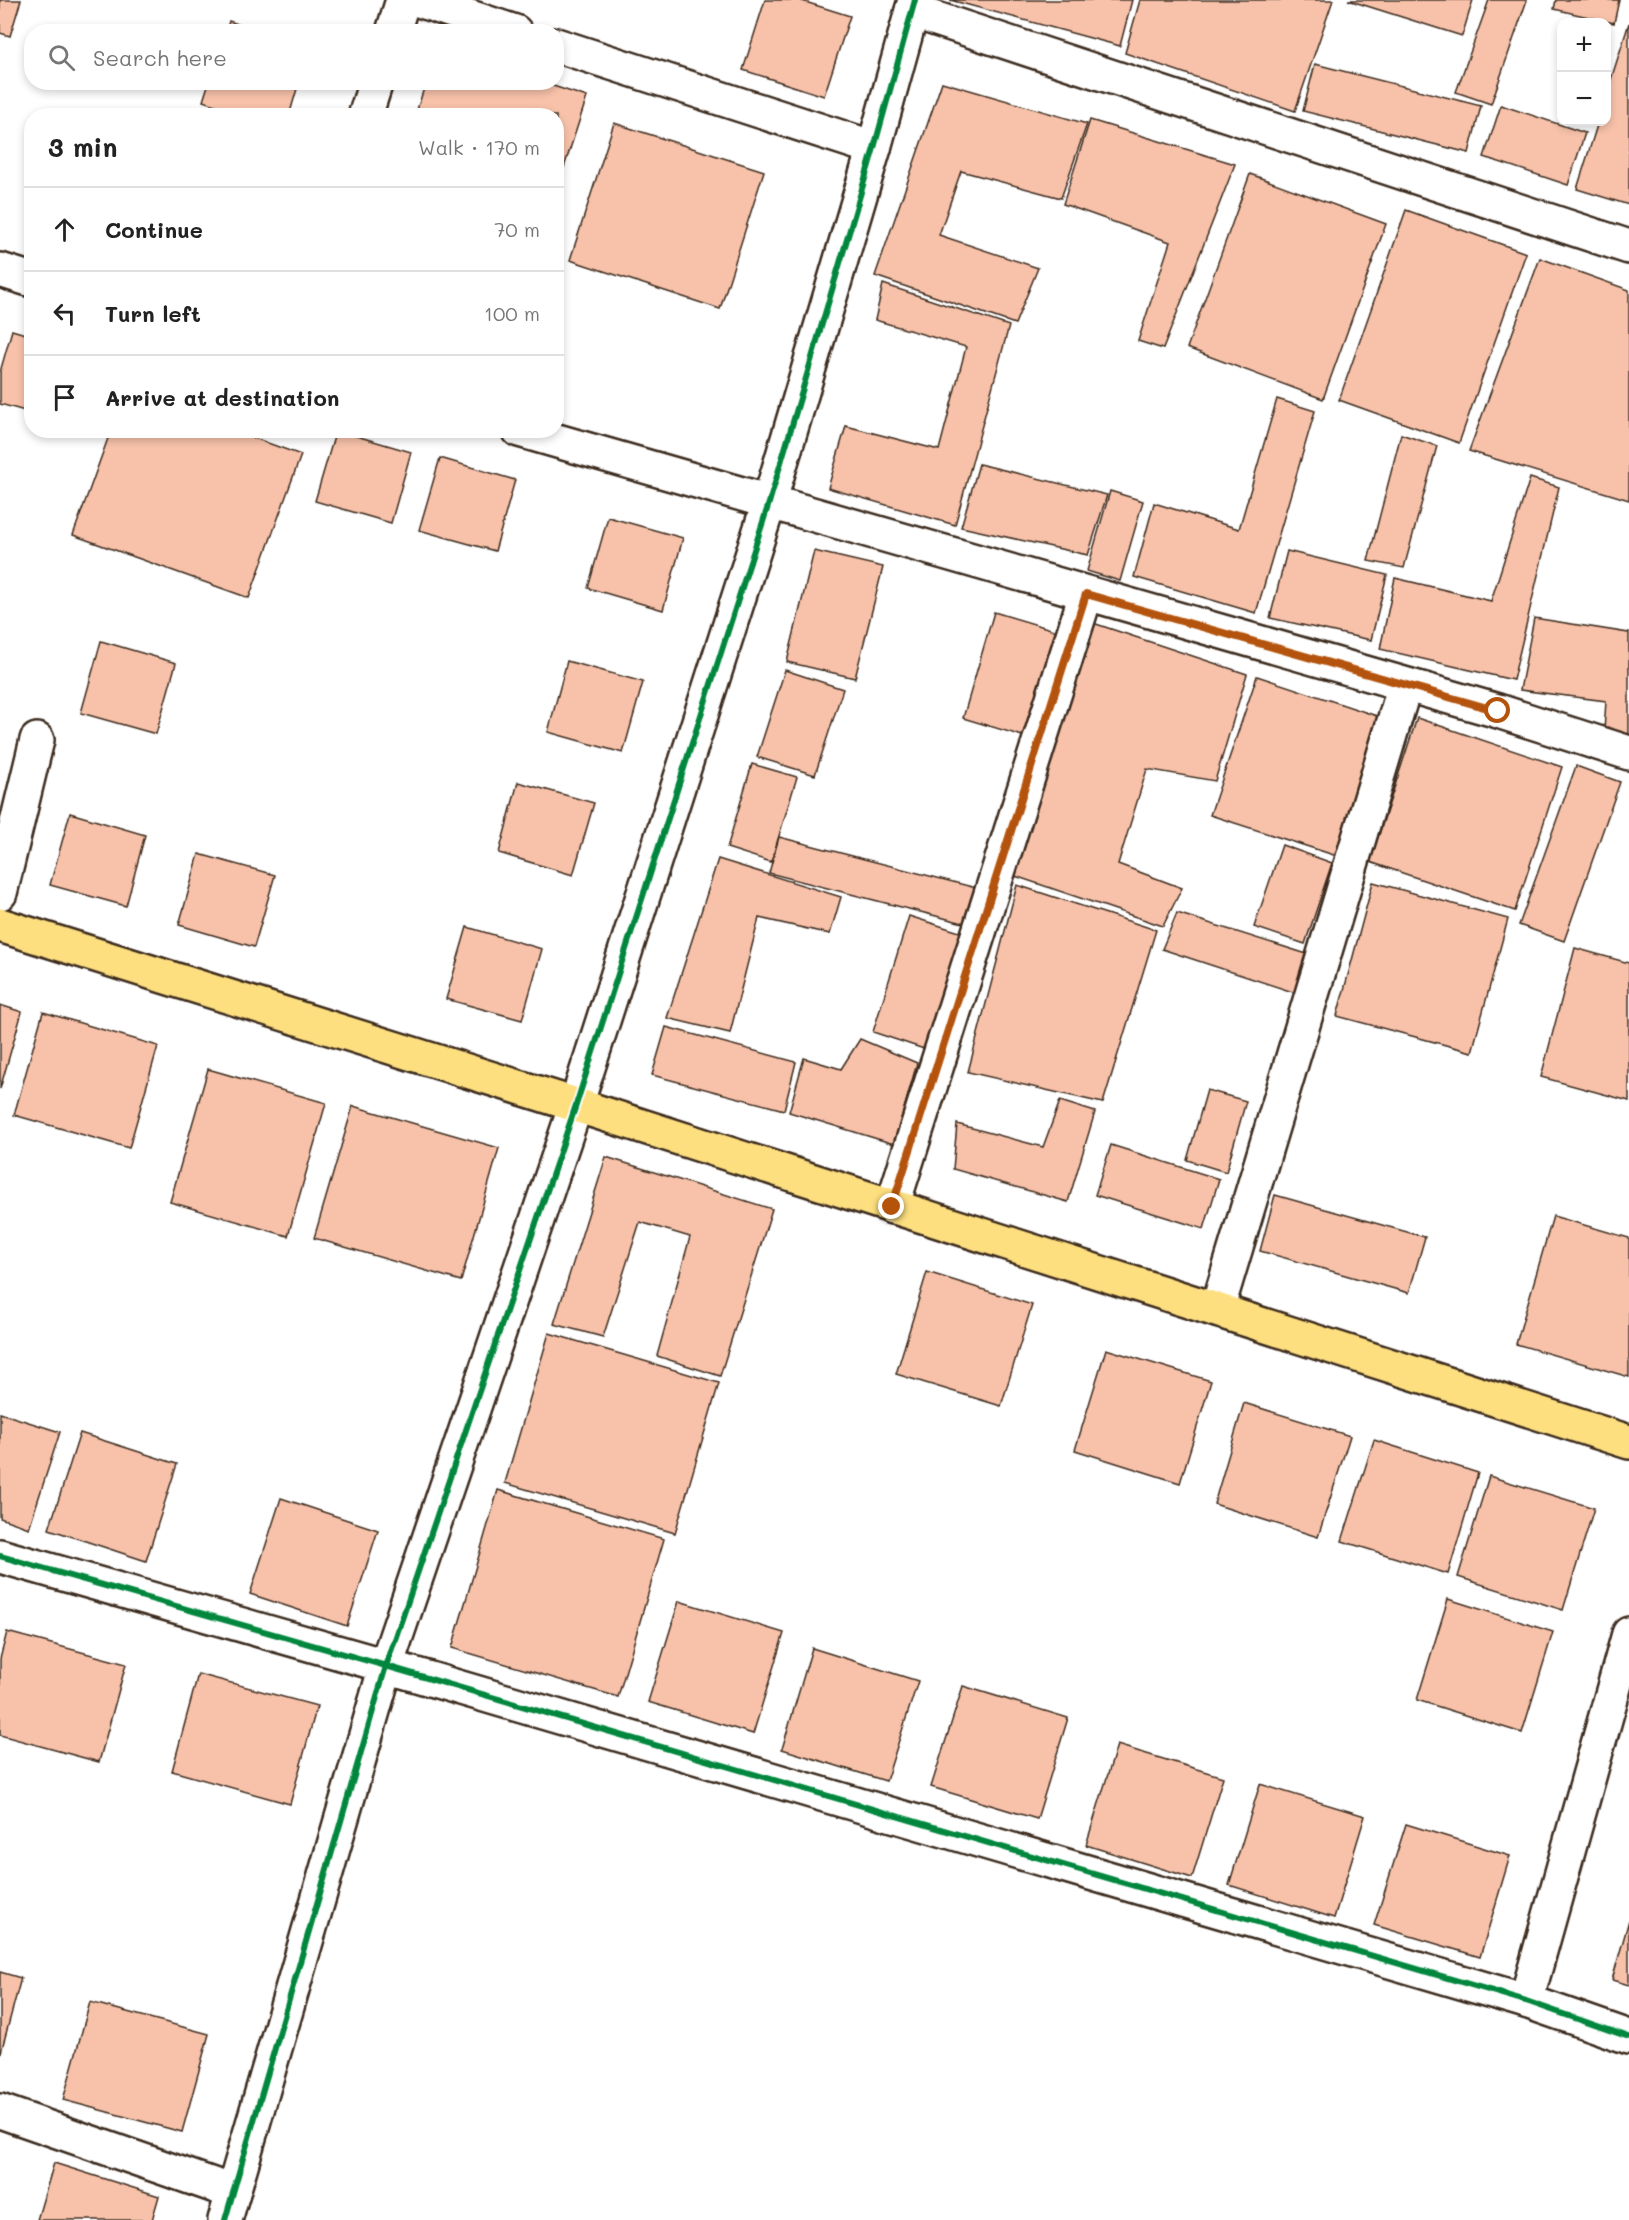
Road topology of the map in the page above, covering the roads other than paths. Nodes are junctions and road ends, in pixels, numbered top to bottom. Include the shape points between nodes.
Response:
1 (403, 0) edge
2 (418, 0) edge
3 (913, 5) edge
4 (396, 24) edge
5 (491, 24) edge
6 (564, 48) edge
7 (373, 90) edge
8 (368, 108) edge
9 (874, 148) junction
10 (1629, 247) edge
11 (0, 270) edge
12 (24, 278) edge
13 (546, 438) edge
14 (769, 503) junction
15 (1086, 594) junction
16 (1405, 684) junction
17 (37, 740) dead end
18 (1629, 753) edge
19 (0, 893) edge
20 (0, 925) edge
21 (576, 1105) junction
22 (892, 1207) junction
23 (1217, 1310) junction
24 (1629, 1443) edge
25 (0, 1556) edge
26 (1629, 1634) edge
27 (386, 1666) junction
28 (1526, 2001) junction
29 (1629, 2037) edge
30 (0, 2111) edge
31 (229, 2206) edge

1 - 4 street
2 - 5 street
3 - 9 street
3 - 10 street
6 - 9 street
7 - 8 street
9 - 14 street
11 - 12 street
13 - 14 street
14 - 15 street
14 - 21 street
15 - 16 street
15 - 22 street
16 - 18 street
16 - 23 street
17 - 19 street
20 - 21 main road
21 - 22 main road
21 - 27 street
22 - 23 main road
23 - 24 main road
25 - 27 street
26 - 28 street
27 - 28 street
27 - 31 street
28 - 29 street
30 - 31 street

